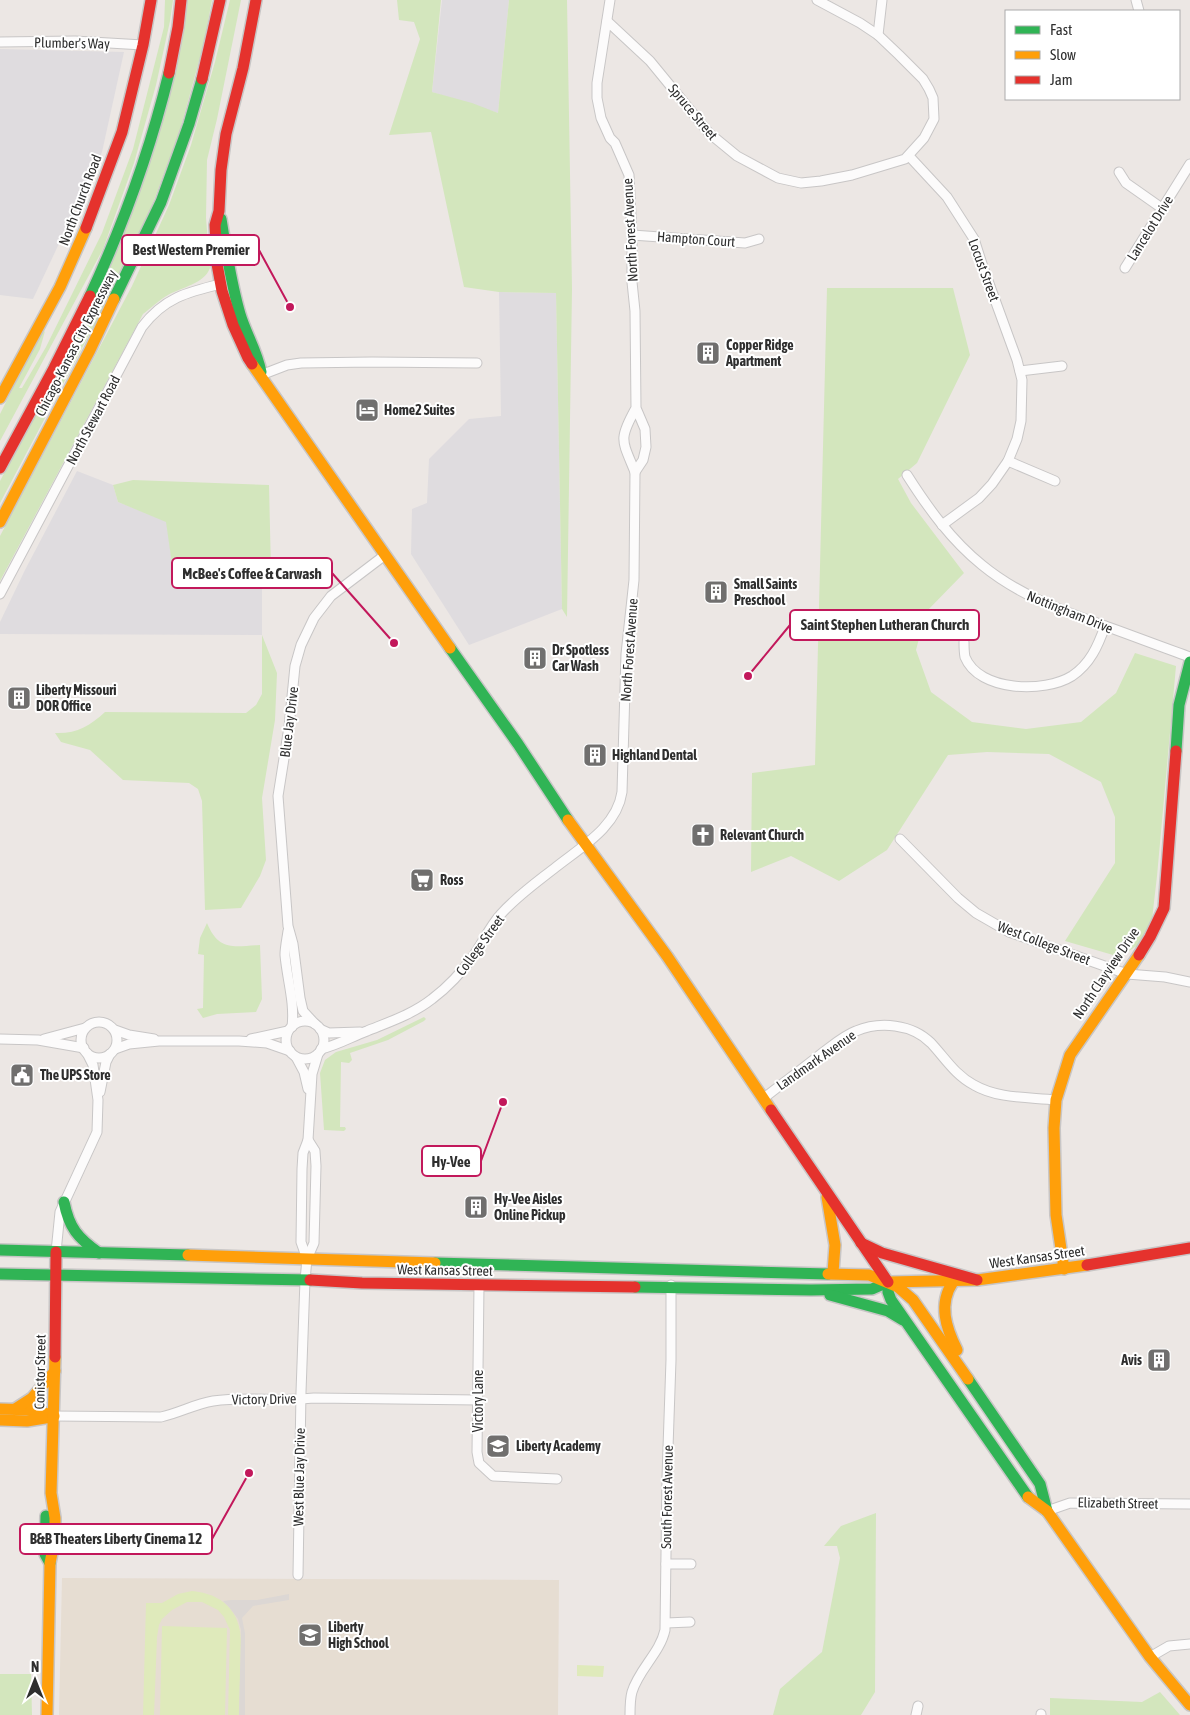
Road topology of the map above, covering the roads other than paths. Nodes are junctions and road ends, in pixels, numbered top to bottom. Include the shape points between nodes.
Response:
1 (151, 0) edge
2 (181, 0) edge
3 (220, 0) edge
4 (256, 0) edge
5 (610, 0) edge
6 (818, 0) edge
7 (882, 0) edge
8 (607, 21) junction
9 (878, 35) junction
10 (0, 42) edge
11 (143, 45) junction
12 (909, 156) junction
13 (1190, 164) edge
14 (1119, 172) dead end
15 (1163, 209) junction
16 (219, 211) junction
17 (632, 235) junction
18 (759, 239) dead end
19 (1125, 268) dead end
20 (221, 284) junction
21 (478, 363) dead end
22 (1062, 366) dead end
23 (1020, 371) junction
24 (262, 375) junction
25 (4, 380) edge
26 (0, 398) edge
27 (636, 408) junction
28 (1008, 461) junction
29 (0, 468) edge
30 (635, 472) junction
31 (907, 475) dead end
32 (1055, 481) dead end
33 (0, 522) edge
34 (942, 525) junction
35 (385, 554) junction
36 (0, 594) edge
37 (1106, 626) junction
38 (964, 642) dead end
39 (1190, 657) edge
40 (1190, 662) edge
41 (900, 838) dead end
42 (586, 844) junction
43 (288, 926) junction
44 (1127, 974) junction
45 (1190, 982) edge
46 (318, 1027) junction
47 (85, 1028) junction
48 (290, 1029) junction
49 (115, 1030) junction
50 (365, 1032) junction
51 (0, 1039) edge
52 (38, 1040) junction
53 (159, 1041) junction
54 (239, 1041) junction
55 (85, 1051) junction
56 (113, 1051) junction
57 (320, 1051) junction
58 (293, 1054) junction
59 (764, 1098) junction
60 (310, 1099) junction
61 (98, 1100) junction
62 (1056, 1100) junction
63 (308, 1140) junction
64 (826, 1191) junction
65 (64, 1202) junction
66 (860, 1242) junction
67 (1190, 1248) edge
68 (0, 1250) edge
69 (56, 1252) junction
70 (98, 1253) junction
71 (307, 1259) junction
72 (1064, 1269) junction
73 (671, 1270) junction
74 (833, 1273) junction
75 (0, 1274) edge
76 (56, 1274) junction
77 (305, 1280) junction
78 (977, 1280) junction
79 (888, 1282) junction
80 (953, 1282) junction
81 (479, 1286) junction
82 (671, 1288) junction
83 (811, 1290) junction
84 (906, 1323) junction
85 (54, 1371) junction
86 (971, 1384) junction
87 (301, 1399) junction
88 (478, 1400) junction
89 (0, 1409) edge
90 (15, 1410) junction
91 (54, 1416) junction
92 (0, 1420) edge
93 (557, 1479) dead end
94 (1190, 1504) edge
95 (1047, 1510) junction
96 (666, 1564) junction
97 (691, 1564) dead end
98 (298, 1575) dead end
99 (666, 1622) junction
100 (690, 1622) dead end
101 (1190, 1644) edge
102 (1150, 1657) junction
103 (1190, 1705) edge
104 (47, 1715) edge
105 (630, 1715) edge

1 - 11 main road, North Church Road
2 - 29 main road, Chicago-Kansas City Expressway via 167,81 133,195 106,260
3 - 33 main road, Chicago-Kansas City Expressway via 189,124 161,202 90,350
4 - 16 main road via 226,134
5 - 8 street, North Forest Avenue
6 - 9 street
7 - 9 street
8 - 12 street, Spruce Street via 650,62 709,133 737,156 778,178 801,183 821,182 886,166
8 - 17 street, North Forest Avenue via 597,98 600,118 616,143 629,175
9 - 12 street via 922,79 932,98 934,119 930,130
10 - 11 street, Plumber's Way via 75,41
11 - 25 main road, North Church Road via 122,132 86,229 60,288
12 - 23 street, Locust Street via 947,197 974,239
13 - 15 street, Lancelot Drive
14 - 15 street via 1126,183
15 - 19 street, Lancelot Drive
16 - 20 main road via 214,231
16 - 24 main road via 231,282
17 - 18 street, Hampton Court via 745,243
17 - 27 street, North Forest Avenue
20 - 24 main road via 240,343
20 - 36 street, North Stewart Road via 177,297 157,310 142,327
21 - 24 street via 319,362 287,365
22 - 23 street
23 - 28 street, Locust Street via 1021,421
24 - 35 main road
25 - 26 main road, North Church Road
27 - 30 street, North Forest Avenue via 645,429 646,447
27 - 30 street, North Forest Avenue via 624,434 624,447
28 - 32 street
28 - 34 street, Locust Street via 979,498
30 - 42 street, North Forest Avenue via 634,580 626,654 622,792 612,817
31 - 34 street, Nottingham Drive
34 - 37 street, Nottingham Drive via 974,558 1010,586 1046,604
35 - 42 main road
35 - 43 street, Blue Jay Drive via 331,596 314,618 301,645 278,796
37 - 38 street via 1095,652 1080,670 1060,682 1037,687 1009,686 986,678 966,657
37 - 39 street, Nottingham Drive
40 - 44 main road, North Clayview Drive via 1179,705 1164,908
41 - 44 street, West College Street via 958,898 989,921 1009,932
42 - 50 street, College Street via 500,914 455,979 431,1000 398,1020
42 - 59 main road
43 - 46 street, Blue Jay Drive via 303,1010
43 - 48 street, Blue Jay Drive via 285,952 292,1002
44 - 45 street, West College Street
44 - 62 main road, North Clayview Drive via 1070,1055
46 - 48 street via 303,1021
46 - 50 street, College Street via 329,1033
46 - 57 street via 324,1039
47 - 49 street via 99,1022
47 - 52 street
47 - 55 street via 81,1038
48 - 54 street
48 - 58 street via 286,1042
49 - 53 street
49 - 56 street via 118,1040
50 - 57 street, College Street
51 - 52 street
52 - 55 street
53 - 54 street
53 - 56 street via 129,1044
54 - 58 street via 268,1043
55 - 56 street via 101,1058
55 - 61 street via 93,1065
56 - 61 street via 106,1062
57 - 58 street via 308,1058
57 - 60 street via 312,1074
58 - 60 street via 304,1072
59 - 62 street, Landmark Avenue via 845,1036 883,1025 903,1028 921,1036 957,1074 987,1091
59 - 64 main road
60 - 63 street
61 - 65 street via 97,1132
62 - 72 main road, North Clayview Drive via 1056,1215
63 - 71 street via 303,1153 301,1242
63 - 71 street via 315,1151 316,1166 314,1243
64 - 66 main road
64 - 74 main road via 836,1252
65 - 69 street via 58,1223
65 - 70 main road via 73,1232
66 - 78 main road via 882,1253
66 - 79 main road
67 - 72 main road, West Kansas Street
68 - 69 main road, West Kansas Street
69 - 70 main road, West Kansas Street
69 - 76 main road, Conistor Street
70 - 71 main road, West Kansas Street
71 - 73 main road, West Kansas Street
71 - 77 street, West Blue Jay Drive
72 - 78 main road, West Kansas Street
73 - 74 main road, West Kansas Street
73 - 82 street, South Forest Avenue
74 - 79 main road, West Kansas Street via 869,1275
75 - 76 main road, West Kansas Street
76 - 77 main road, West Kansas Street
76 - 85 main road, Conistor Street
77 - 81 main road, West Kansas Street
77 - 87 street, West Blue Jay Drive
78 - 80 main road, West Kansas Street
79 - 80 main road, West Kansas Street
79 - 83 main road, West Kansas Street via 872,1289
79 - 84 main road via 891,1300
79 - 86 main road via 913,1300
80 - 86 main road via 945,1296 946,1322
81 - 82 main road, West Kansas Street
81 - 88 street, Victory Lane
82 - 83 main road, West Kansas Street
82 - 96 street, South Forest Avenue
83 - 84 main road via 888,1311
84 - 95 main road via 1024,1492
85 - 90 main road via 33,1399
85 - 91 main road, Conistor Street
86 - 95 main road via 1040,1484
87 - 88 street, Victory Drive
87 - 91 street, Victory Drive via 213,1401 161,1417
87 - 98 street, West Blue Jay Drive
88 - 93 street, Victory Lane via 476,1452 482,1467 493,1476
89 - 90 main road
90 - 91 main road via 35,1410
91 - 92 main road via 27,1421
91 - 104 main road, Conistor Street via 51,1493 46,1504 45,1554 50,1562
94 - 95 street, Elizabeth Street via 1070,1503
95 - 102 main road
96 - 97 street
96 - 99 street, South Forest Avenue
99 - 100 street
99 - 105 street, South Forest Avenue via 664,1636 634,1686
101 - 102 street via 1169,1646
102 - 103 main road

